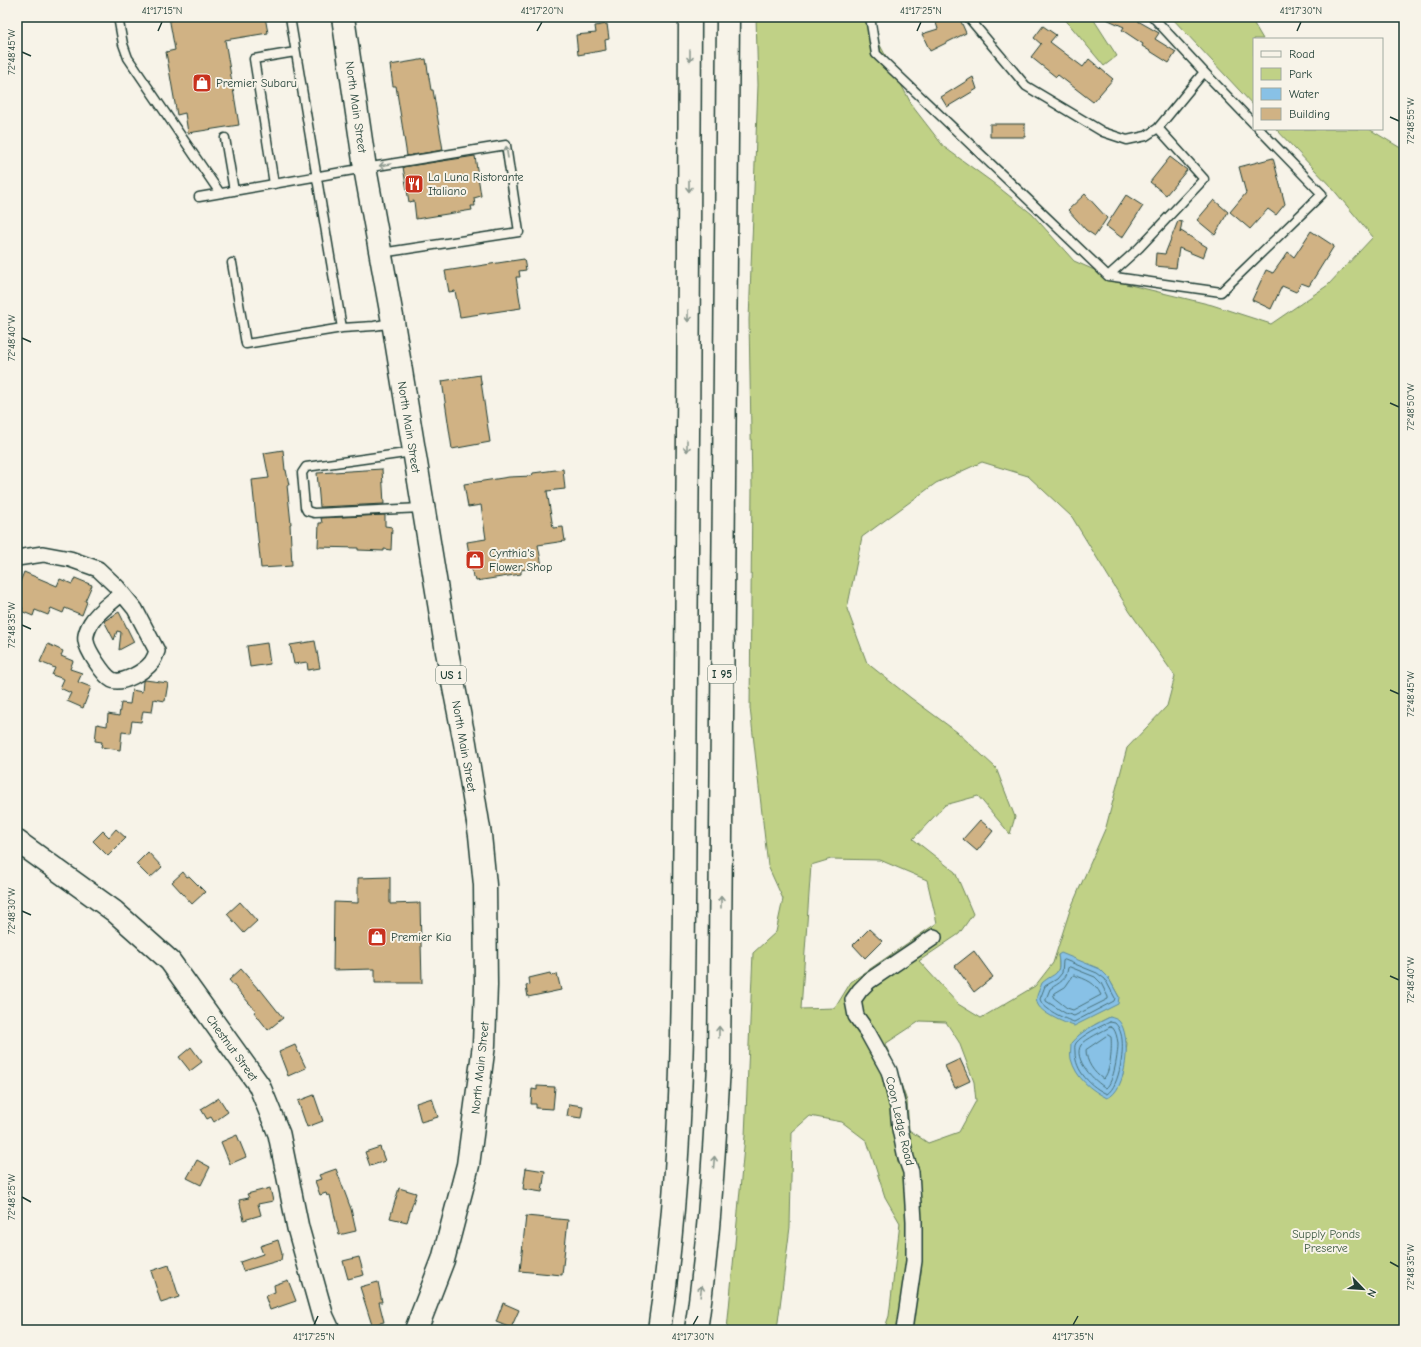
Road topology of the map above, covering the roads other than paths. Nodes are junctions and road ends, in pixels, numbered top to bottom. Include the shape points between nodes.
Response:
1 (118, 17) edge
2 (290, 17) edge
3 (343, 17) edge
4 (690, 17) edge
5 (728, 17) edge
6 (870, 17) edge
7 (968, 17) edge
8 (1153, 17) edge
9 (295, 52) junction
10 (1204, 72) junction
11 (1253, 123) edge
12 (1158, 128) junction
13 (1260, 130) edge
14 (225, 138) dead end
15 (365, 168) junction
16 (316, 176) junction
17 (274, 184) junction
18 (234, 191) junction
19 (220, 193) junction
20 (199, 197) dead end
21 (380, 254) junction
22 (232, 263) dead end
23 (1108, 276) junction
24 (393, 322) junction
25 (342, 328) junction
26 (413, 452) junction
27 (423, 508) junction
28 (17, 558) edge
29 (122, 593) junction
30 (17, 841) edge
31 (934, 937) dead end
32 (328, 1330) edge
33 (416, 1330) edge
34 (659, 1330) edge
35 (696, 1330) edge
36 (904, 1330) edge

1 - 19 lane via 128,58
2 - 9 lane
3 - 15 main road, North Main Street / US 1
4 -> 34 main road via 681,1070 676,1166
35 -> 5 main road, I 95 via 715,1152 719,1058
6 - 23 lane via 876,54
7 - 12 lane via 1026,86 1103,132 1127,140 1146,136
8 - 10 lane
9 - 16 lane
9 - 17 lane via 254,59
10 - 11 lane
10 - 12 lane
12 - 23 lane via 1204,179 1139,248
13 - 23 lane via 1322,194 1221,292
14 - 18 lane
15 - 16 lane
15 - 21 main road, North Main Street / US 1
21 -> 15 lane via 519,232 506,145
16 - 17 lane
16 - 25 lane
17 - 18 lane
18 - 19 lane
19 - 20 lane
21 - 24 main road, North Main Street / US 1
22 - 25 lane via 246,344
24 - 25 lane
24 - 26 main road, North Main Street / US 1
26 - 27 main road, North Main Street / US 1
26 - 27 lane via 309,466 302,473 305,507 307,511 314,513
27 - 33 main road, North Main Street / US 1 via 480,835 485,892 486,985 484,1045 468,1165 443,1260
28 - 29 street via 43,554 70,559 98,569
29 - 29 street via 135,609 157,651 152,662 140,673 121,682 112,680 103,672 86,641 91,623
30 - 32 street, Chestnut Street via 114,911 170,961 259,1085 279,1134 298,1228
31 - 36 street, Coon Ledge Road via 869,981 853,1000 856,1016 888,1071 911,1172 914,1261

